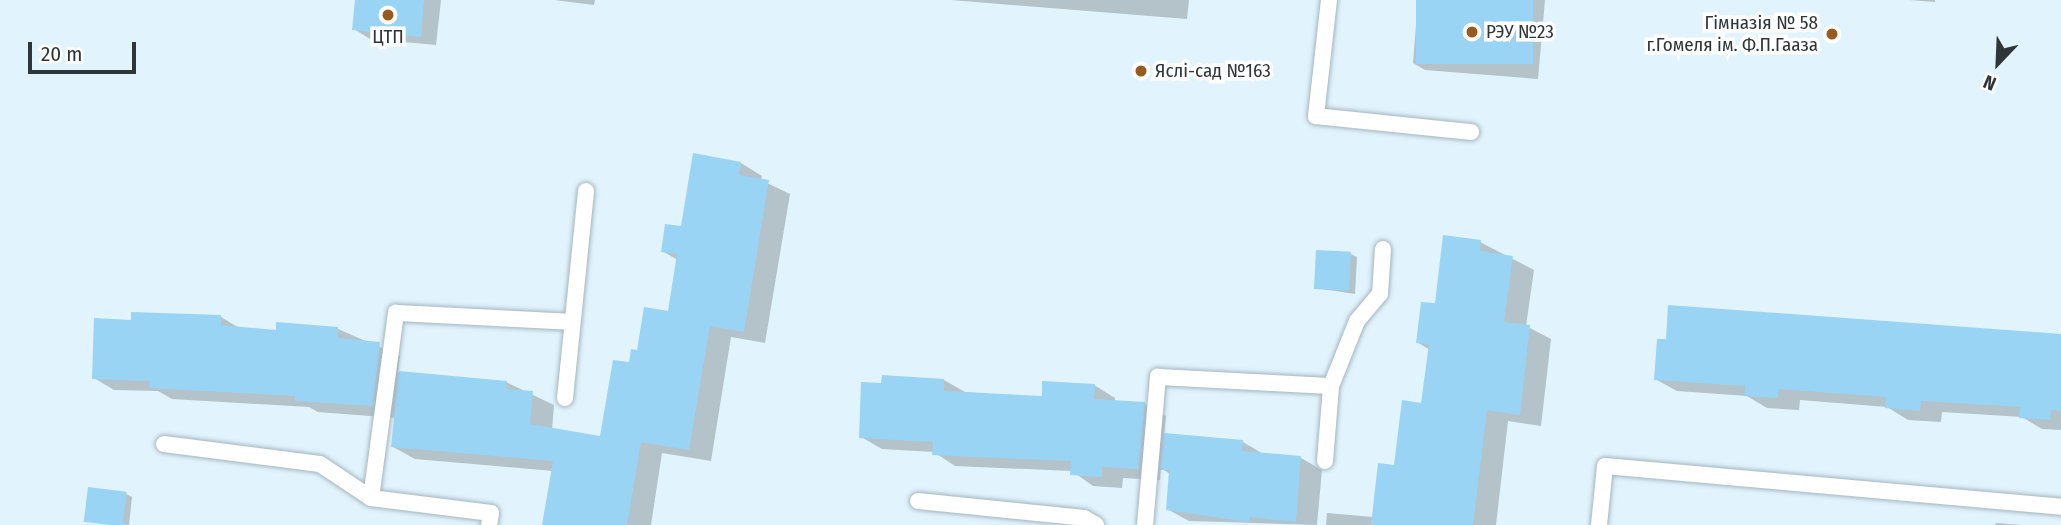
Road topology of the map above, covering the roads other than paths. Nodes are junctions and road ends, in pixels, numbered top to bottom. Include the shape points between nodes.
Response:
1 (1329, 0) edge
2 (1471, 132) dead end
3 (586, 191) dead end
4 (1382, 249) dead end
5 (571, 322) junction
6 (1331, 386) junction
7 (565, 398) dead end
8 (164, 444) dead end
9 (1325, 461) dead end
10 (371, 498) junction
11 (918, 501) dead end
12 (2061, 507) edge
13 (489, 525) edge
14 (1096, 525) edge
15 (1145, 525) edge
16 (1599, 525) edge

1 - 2 lane via 1316,117
3 - 5 lane
4 - 6 lane via 1380,294 1357,321
5 - 7 lane
5 - 10 lane via 396,313
6 - 9 lane
6 - 15 lane via 1158,377
8 - 10 lane via 320,464
10 - 13 lane via 491,513
11 - 14 lane via 1084,519
12 - 16 lane via 1605,466

